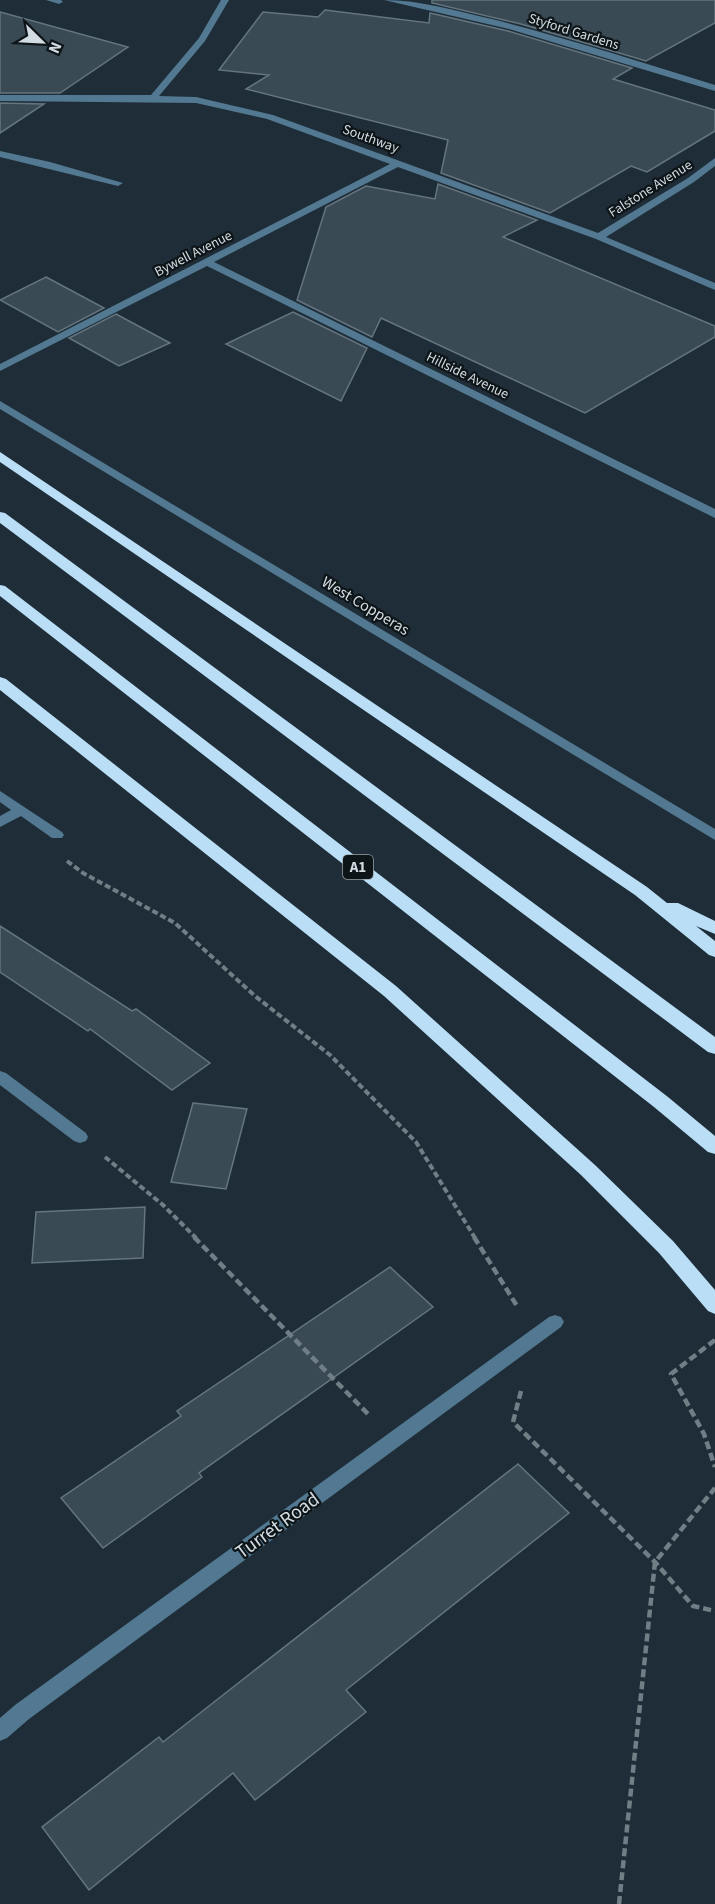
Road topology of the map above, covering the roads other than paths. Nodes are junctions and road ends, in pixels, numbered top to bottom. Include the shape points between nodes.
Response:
1 (50, 0) edge
2 (225, 0) edge
3 (388, 0) edge
4 (59, 2) dead end
5 (715, 87) edge
6 (0, 98) edge
7 (153, 98) junction
8 (0, 154) edge
9 (715, 161) edge
10 (399, 163) junction
11 (118, 183) dead end
12 (598, 237) junction
13 (207, 262) junction
14 (715, 287) edge
15 (0, 368) edge
16 (0, 404) edge
17 (0, 456) edge
18 (715, 514) edge
19 (0, 516) edge
20 (0, 589) edge
21 (0, 682) edge
22 (0, 795) edge
23 (21, 810) junction
24 (0, 822) edge
25 (57, 835) dead end
26 (715, 835) edge
27 (641, 891) junction
28 (715, 928) edge
29 (715, 951) edge
30 (715, 1047) edge
31 (0, 1077) edge
32 (80, 1137) road end
33 (715, 1147) edge
34 (715, 1305) edge
35 (555, 1322) dead end
36 (0, 1731) edge

1 - 4 street
2 - 7 street via 190,57
3 - 5 street, Styford Gardens via 443,9 526,31
6 - 7 street, Southway
7 - 10 street, Southway via 196,100 270,117
8 - 11 street
9 - 12 street, Falstone Avenue
10 - 12 street, Southway
10 - 13 street, Bywell Avenue
12 - 14 street, Southway
13 - 15 street, Bywell Avenue
13 - 18 street, Hillside Avenue
16 - 26 street, West Copperas
17 - 27 highway
19 - 30 highway
20 - 33 highway, A1
21 - 34 highway via 390,991 588,1170 666,1247
22 - 23 street
23 - 24 street
23 - 25 street
27 - 28 highway
27 - 29 highway
31 - 32 street
35 - 36 street, Turret Road

